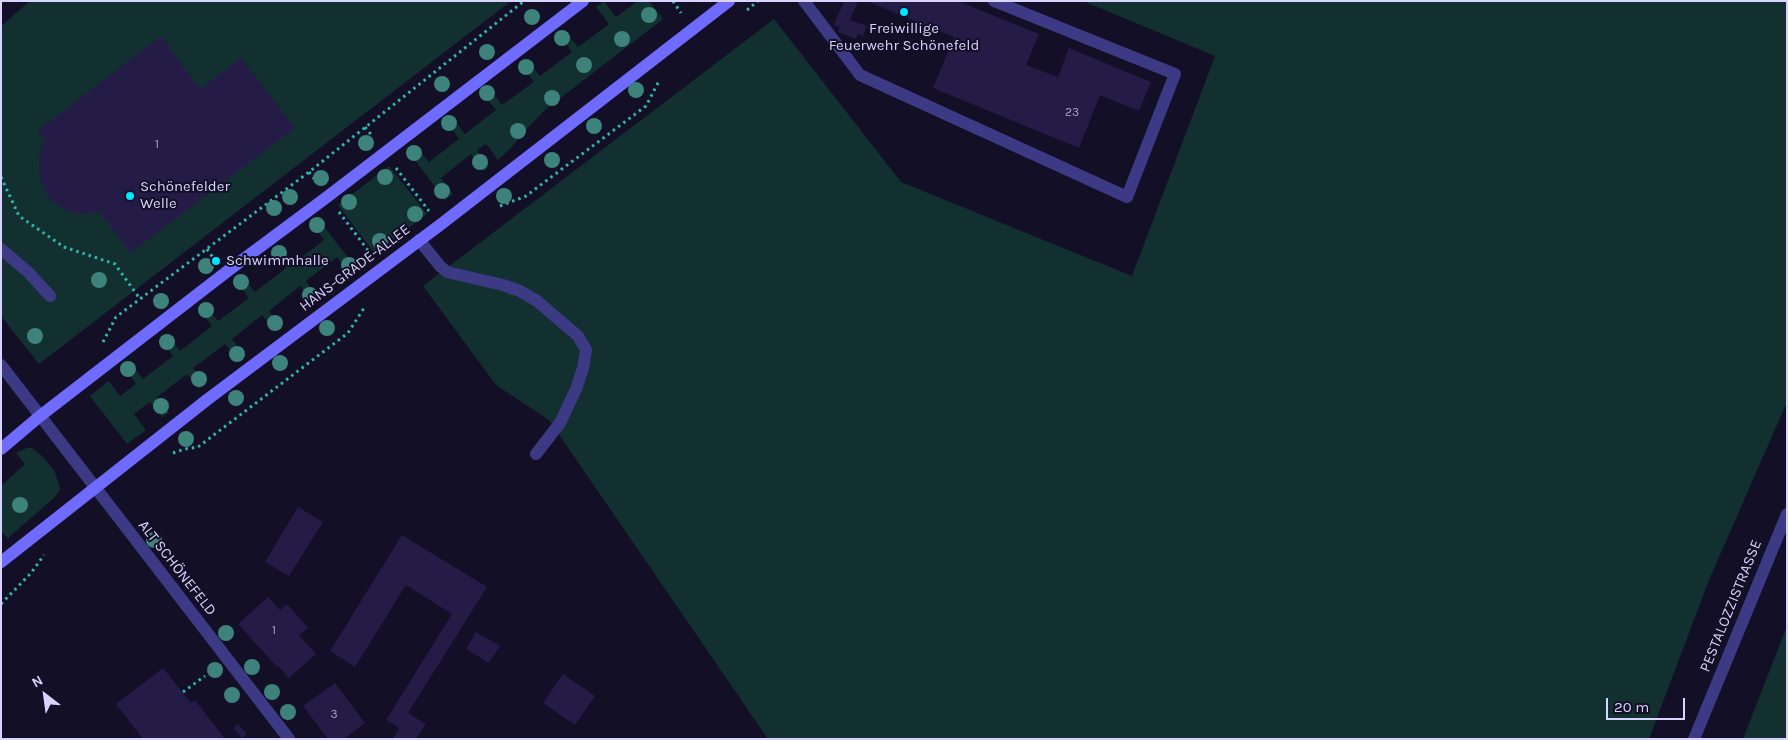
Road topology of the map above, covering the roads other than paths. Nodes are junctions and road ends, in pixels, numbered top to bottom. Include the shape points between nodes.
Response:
1 (583, 1) edge
2 (804, 1) edge
3 (994, 1) edge
4 (728, 2) edge
5 (419, 240) junction
6 (1, 249) edge
7 (50, 296) dead end
8 (1, 365) edge
9 (40, 416) junction
10 (1, 449) edge
11 (536, 454) dead end
12 (94, 487) junction
13 (1787, 514) edge
14 (1, 562) edge
15 (289, 739) edge
16 (1694, 739) edge

1 - 9 street
2 - 3 street via 860,74 1127,197 1175,74
4 - 5 street, HANS-GRADE-ALLEE
5 - 11 street via 447,272 511,288 537,301 578,336 586,350 576,389 560,423
5 - 12 street, HANS-GRADE-ALLEE
6 - 7 street
8 - 9 street, ALT SCHÖNEFELD
9 - 10 street
9 - 12 street, ALT SCHÖNEFELD
12 - 14 street, HANS-GRADE-ALLEE
12 - 15 street, ALT SCHÖNEFELD
13 - 16 street, PESTALOZZISTRASSE

